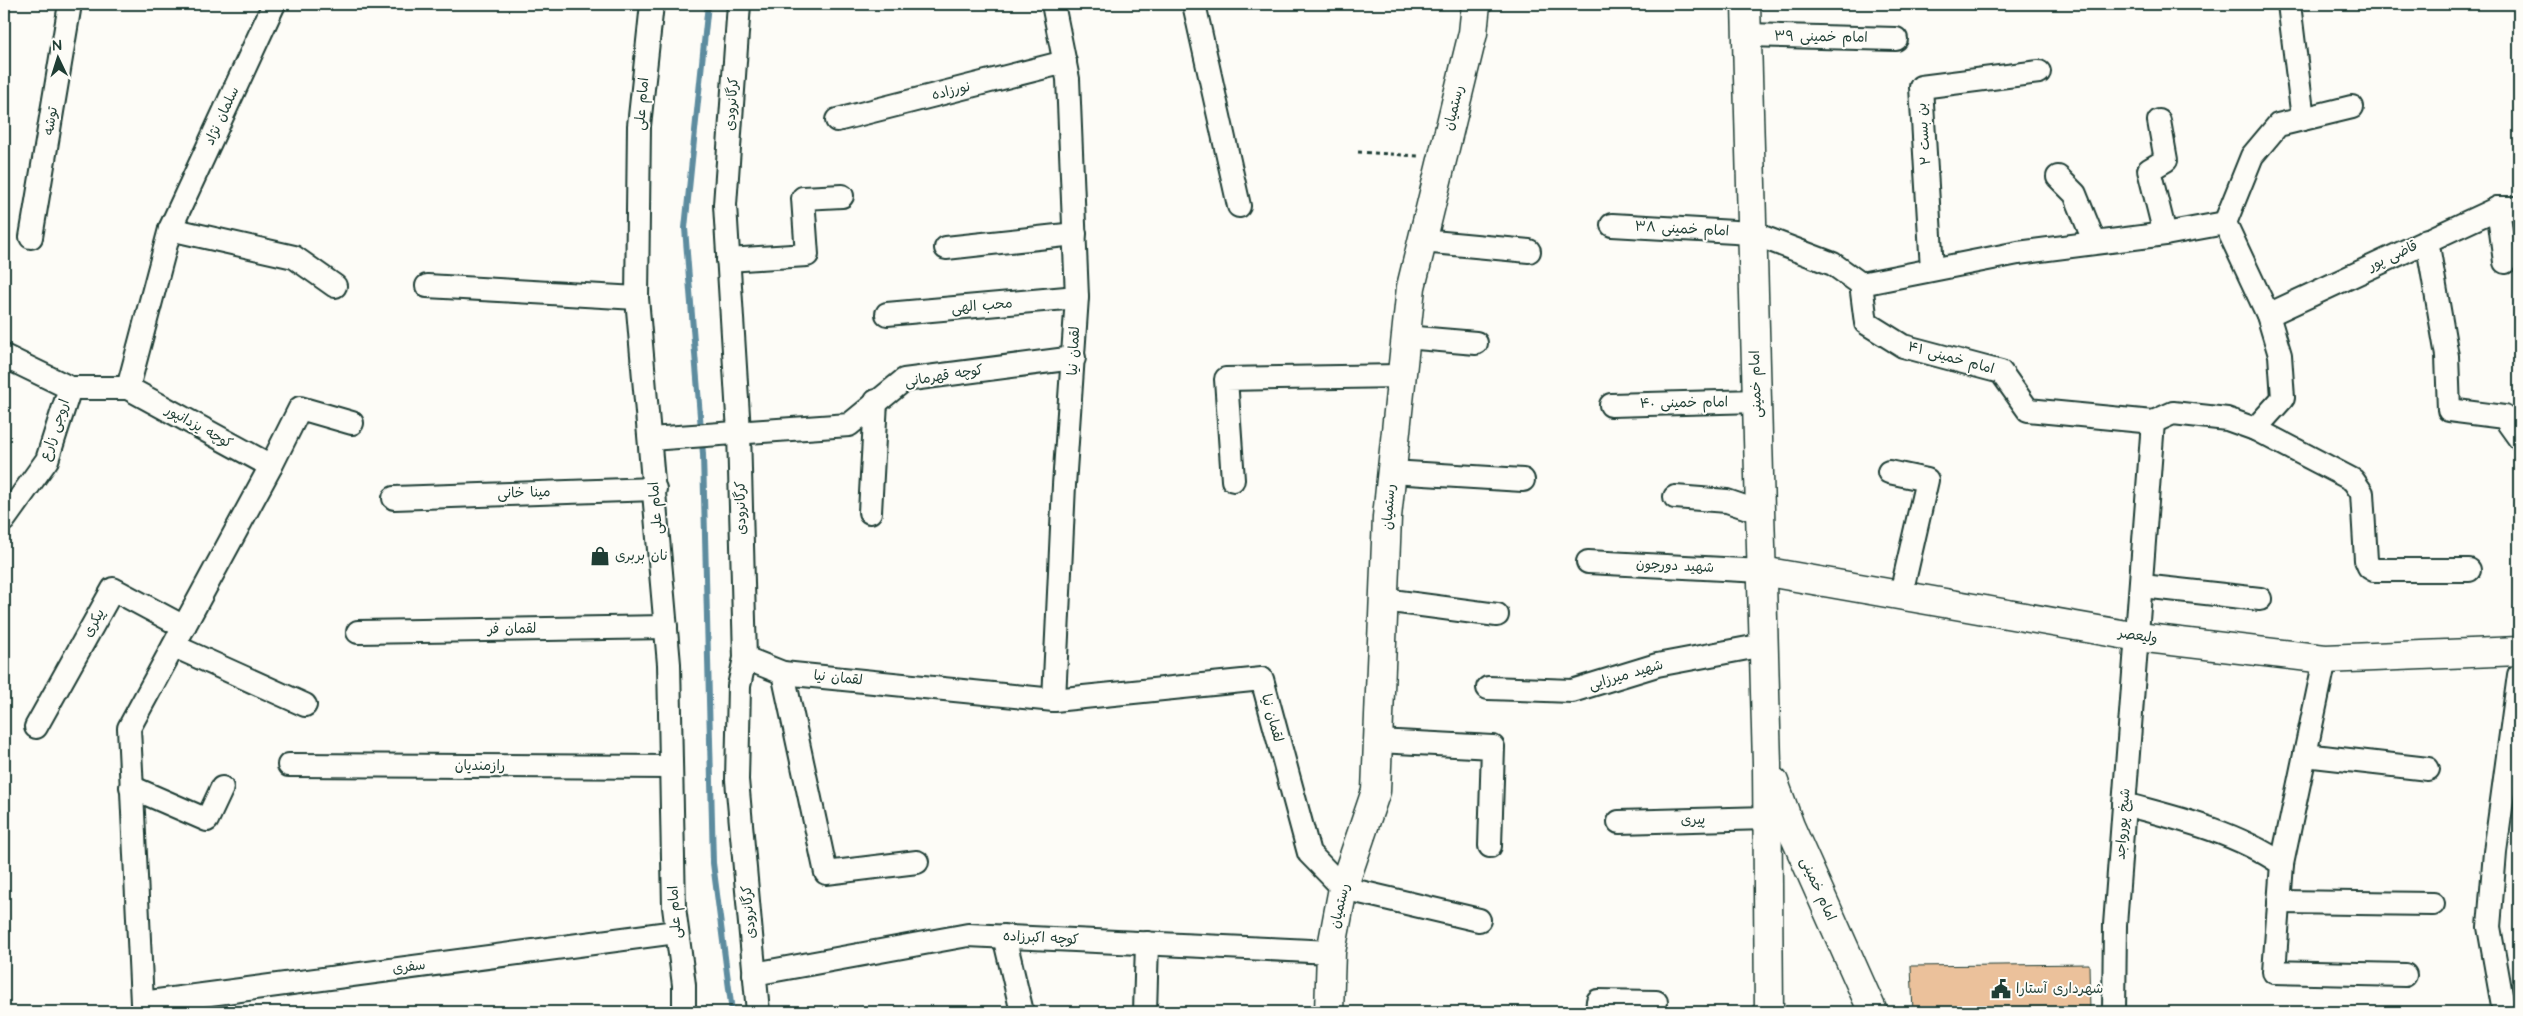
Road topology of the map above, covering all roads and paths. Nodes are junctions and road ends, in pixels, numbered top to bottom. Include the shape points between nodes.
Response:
1 (70, 4) edge
2 (274, 4) edge
3 (652, 4) edge
4 (739, 4) edge
5 (1053, 4) edge
6 (1194, 4) edge
7 (1476, 4) edge
8 (1746, 4) edge
9 (2289, 4) edge
10 (1746, 35) junction
11 (1896, 39) dead end
12 (1065, 62) junction
13 (2039, 72) dead end
14 (2352, 107) dead end
15 (2303, 119) junction
16 (837, 120) dead end
17 (2159, 121) dead end
18 (1358, 152) dead end
19 (1442, 157) junction
20 (2058, 176) dead end
21 (842, 196) dead end
22 (1239, 206) dead end
23 (2509, 208) edge
24 (2225, 223) junction
25 (1612, 225) dead end
26 (170, 229) junction
27 (1752, 233) junction
28 (1075, 234) junction
29 (2165, 234) junction
30 (32, 237) dead end
31 (2427, 240) junction
32 (1422, 241) junction
33 (2094, 242) junction
34 (946, 248) dead end
35 (1529, 251) dead end
36 (728, 260) junction
37 (2505, 262) dead end
38 (1932, 270) junction
39 (1861, 284) junction
40 (335, 286) dead end
41 (427, 286) dead end
42 (1077, 297) junction
43 (637, 298) junction
44 (887, 314) dead end
45 (2268, 314) junction
46 (1405, 337) junction
47 (1476, 343) dead end
48 (4, 356) edge
49 (1074, 358) junction
50 (1400, 376) junction
51 (70, 388) junction
52 (128, 388) junction
53 (876, 401) junction
54 (1757, 401) junction
55 (1611, 405) dead end
56 (2153, 422) junction
57 (352, 423) dead end
58 (2255, 429) junction
59 (739, 432) junction
60 (2519, 438) edge
61 (650, 439) junction
62 (272, 466) junction
63 (1392, 472) junction
64 (1889, 472) dead end
65 (1232, 480) dead end
66 (1523, 480) dead end
67 (654, 489) junction
68 (1675, 497) dead end
69 (394, 498) dead end
70 (870, 512) dead end
71 (1760, 512) junction
72 (4, 520) edge
73 (1588, 562) dead end
74 (2470, 570) dead end
75 (1762, 571) junction
76 (2142, 586) junction
77 (1901, 594) junction
78 (1384, 600) junction
79 (2260, 600) dead end
80 (1496, 616) dead end
81 (184, 627) junction
82 (666, 627) junction
83 (358, 632) dead end
84 (2138, 637) junction
85 (1764, 645) junction
86 (174, 646) junction
87 (2519, 650) edge
88 (745, 658) junction
89 (2325, 659) junction
90 (783, 673) junction
91 (2519, 675) edge
92 (1488, 688) dead end
93 (1054, 700) junction
94 (305, 705) dead end
95 (36, 728) dead end
96 (1378, 741) junction
97 (2305, 755) junction
98 (289, 764) dead end
99 (1767, 764) junction
100 (671, 767) junction
101 (2428, 770) dead end
102 (131, 787) junction
103 (222, 788) dead end
104 (2124, 804) junction
105 (1768, 818) junction
106 (1619, 822) dead end
107 (1490, 846) dead end
108 (917, 862) dead end
109 (2282, 864) junction
110 (1343, 888) junction
111 (2280, 902) junction
112 (2433, 904) dead end
113 (1479, 920) dead end
114 (676, 932) junction
115 (1004, 936) junction
116 (1147, 943) junction
117 (1331, 952) junction
118 (754, 974) junction
119 (2405, 975) dead end
120 (1656, 1002) dead end
121 (684, 1012) edge
122 (758, 1012) edge
123 (1022, 1012) edge
124 (1145, 1012) edge
125 (1329, 1012) edge
126 (1597, 1012) edge
127 (1769, 1012) edge
128 (1873, 1012) edge
129 (2114, 1012) edge
130 (2504, 1012) edge

1 - 30 street, توشه
2 - 26 street, سلمان نژاد
3 - 43 street, امام علی via 639,126
4 - 36 street, کرگانرودی via 724,205
5 - 12 street, لقمان نیا
6 - 22 street
7 - 19 street, رستمیان via 1473,33
8 - 10 street, امام خمینی
9 - 15 street
10 - 11 street, امام خمینی ۳۹
10 - 27 street, امام خمینی
12 - 16 street, نورزاده
12 - 28 street, لقمان نیا
13 - 38 street, بن بست ۲ via 1921,88
14 - 15 street
15 - 24 street via 2278,125 2252,156
17 - 29 street via 2166,160 2149,170
18 - 19 path
19 - 32 street, رستمیان
20 - 33 street via 2075,194
21 - 36 street via 802,198 807,255
23 - 31 street, قاضی پور
23 - 37 street
24 - 29 street
24 - 45 street
25 - 27 street, امام خمینی ۳۸
26 - 40 street via 294,257
26 - 52 street, سلمان نژاد
27 - 39 street via 1834,264
27 - 54 street, امام خمینی
28 - 34 street
28 - 42 street, لقمان نیا
29 - 33 street
31 - 45 street, قاضی پور
31 - 60 street via 2447,356 2448,410 2504,417
32 - 35 street
32 - 46 street, رستمیان via 1411,288
33 - 38 street
36 - 59 street, کرگانرودی
38 - 39 street
39 - 56 street, امام خمینی ۴۱ via 1866,323 1903,346 2001,372 2028,410
41 - 43 street
42 - 44 street, محب الهی
42 - 49 street, لقمان نیا
43 - 61 street, امام علی
45 - 58 street via 2280,355 2283,398
46 - 47 street
46 - 50 street, رستمیان
48 - 51 street
49 - 53 street, کوچه قهرمانی via 904,380
49 - 93 street, لقمان نیا via 1064,486
50 - 63 street, رستمیان
50 - 65 street via 1226,379
51 - 52 street
51 - 72 street, اروجی زارع via 47,460
52 - 62 street, کوچه یزدانپور
53 - 59 street, کوچه قهرمانی via 849,425
53 - 70 street
54 - 55 street, امام خمینی ۴۰
54 - 71 street, امام خمینی
56 - 58 street via 2173,413 2227,419
56 - 76 street, شیخ پورواجد
57 - 62 street via 300,408
58 - 74 street via 2353,480 2358,486 2362,493 2368,567 2374,570
59 - 61 street, کوچه قهرمانی
59 - 88 street, کرگانرودی
61 - 67 street, امام علی
62 - 81 street
63 - 66 street
63 - 78 street, رستمیان
64 - 77 street via 1927,480
67 - 69 street, مینا خانی
67 - 82 street, امام علی
68 - 71 street via 1727,501
71 - 75 street, امام خمینی
73 - 75 street, شهید دورجون
75 - 77 street, ولیعصر
75 - 85 street, امام خمینی
76 - 79 street
76 - 84 street, شیخ پورواجد
77 - 84 street, ولیعصر
78 - 80 street
78 - 96 street, رستمیان
81 - 86 street
81 - 95 street, پیکری via 112,589
82 - 83 street, لقمان فر
82 - 100 street, امام علی
84 - 89 street, ولیعصر
84 - 104 street, شیخ پورواجد
85 - 92 street, شهید میرزایی via 1658,665 1572,692
85 - 99 street, امام خمینی
86 - 94 street
86 - 102 street via 129,728
87 - 89 street, ولیعصر
88 - 90 street, لقمان نیا
88 - 118 street, کرگانرودی via 739,686 737,780
89 - 97 street
90 - 93 street, لقمان نیا
90 - 108 street via 826,873
91 - 130 street via 2495,852 2489,927
93 - 110 street, لقمان نیا via 1262,679 1309,853
96 - 107 street via 1493,747
96 - 110 street, رستمیان via 1376,791
97 - 101 street
97 - 109 street
98 - 100 street, رازمندیان
99 - 105 street, امام خمینی
99 - 128 street, امام خمینی via 1790,826
100 - 114 street, امام علی
102 - 103 street via 208,820
102 - 114 street, سفری via 142,1003
104 - 109 street via 2220,833
104 - 129 street, شیخ پورواجد via 2115,925
105 - 106 street, پیری
105 - 127 street, امام خمینی
109 - 111 street
110 - 113 street
110 - 117 street, رستمیان
111 - 112 street
111 - 119 street via 2274,972
114 - 121 street, امام علی via 684,985
115 - 116 street, کوچه اکبرزاده
115 - 118 street, کوچه اکبرزاده via 968,935
115 - 123 street
116 - 117 street, کوچه اکبرزاده
116 - 124 street
117 - 125 street, رستمیان
118 - 122 street, کرگانرودی
120 - 126 street via 1598,1001

